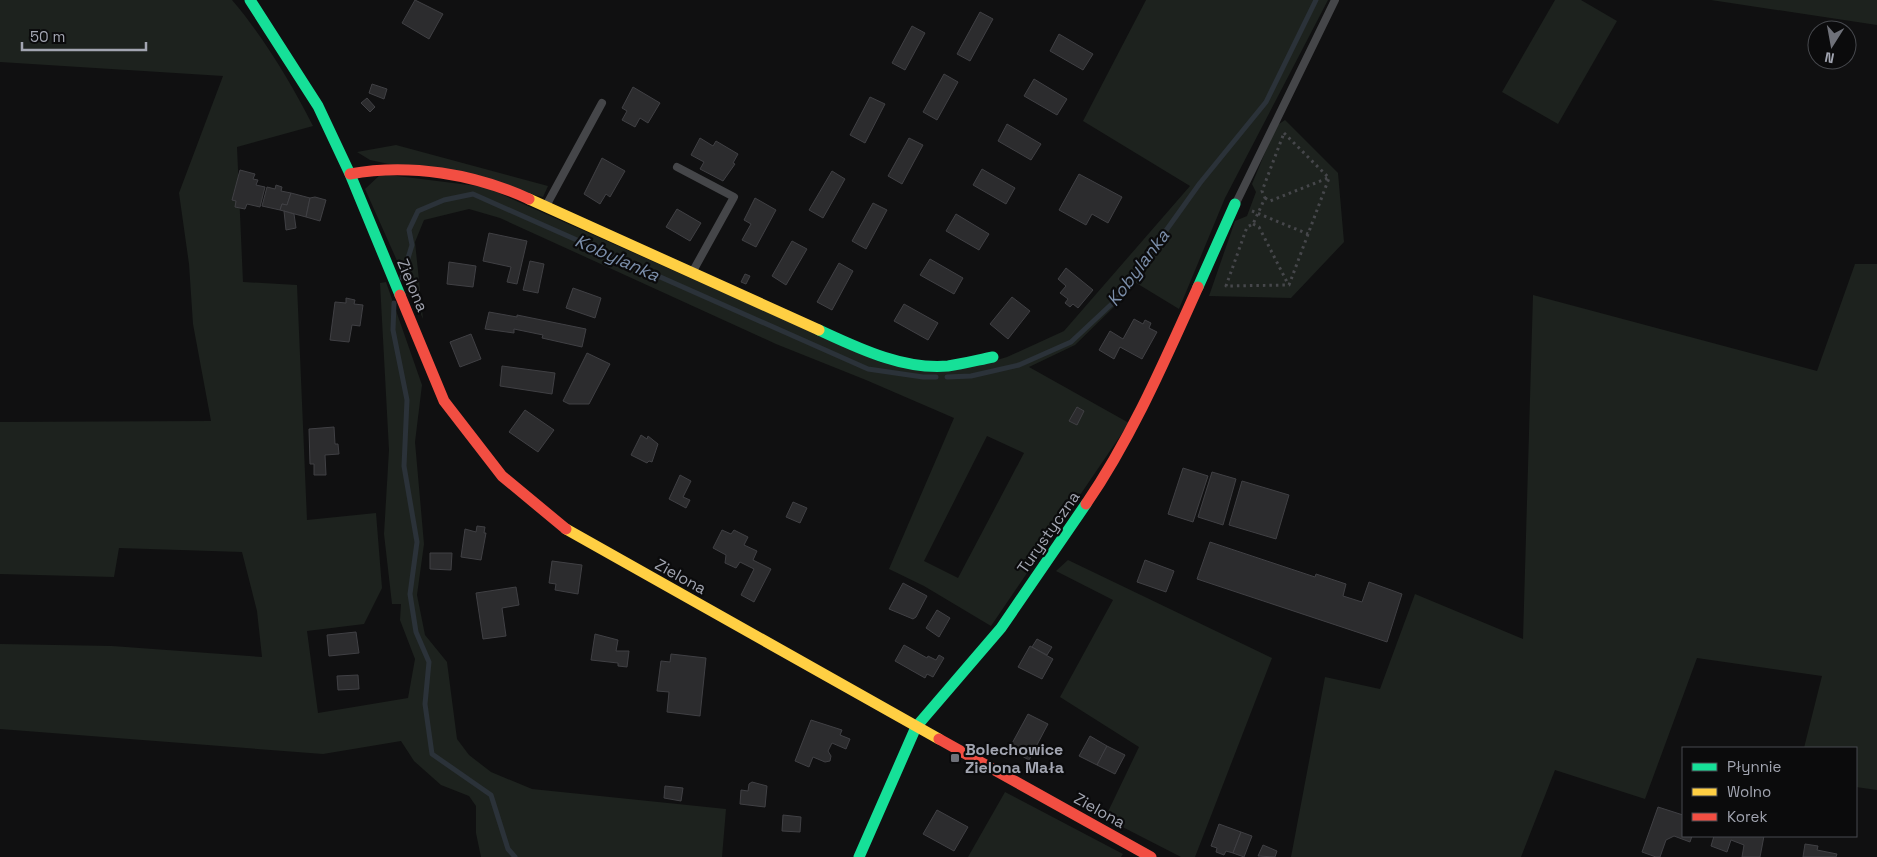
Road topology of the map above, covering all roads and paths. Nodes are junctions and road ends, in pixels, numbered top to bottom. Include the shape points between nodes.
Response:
1 (250, 0) edge
2 (1335, 0) edge
3 (602, 103) dead end
4 (677, 168) dead end
5 (350, 174) junction
6 (1329, 178) junction
7 (1265, 198) junction
8 (1235, 204) joint
9 (546, 206) junction
10 (1258, 213) junction
11 (1253, 224) junction
12 (1308, 234) junction
13 (692, 273) junction
14 (1289, 285) junction
15 (993, 357) dead end
16 (916, 727) junction
17 (859, 857) edge
18 (1151, 857) edge

1 - 5 street, Zielona via 318,106
2 - 8 lane
3 - 9 lane
4 - 13 lane via 734,198
5 - 9 street via 384,169 434,174 509,190
5 - 16 street, Zielona via 444,401 502,476 568,531
6 - 7 path via 1270,201
6 - 7 path via 1284,133 1262,191
6 - 12 path
7 - 10 path
8 - 16 street, Turystyczna via 1156,378 1099,486 1001,628
9 - 13 street
10 - 11 path
10 - 12 path
11 - 14 path via 1259,227
11 - 14 path via 1248,227 1226,286
12 - 14 path
13 - 15 street via 885,358 917,365 946,366
16 - 17 street, Turystyczna
16 - 18 street, Zielona

